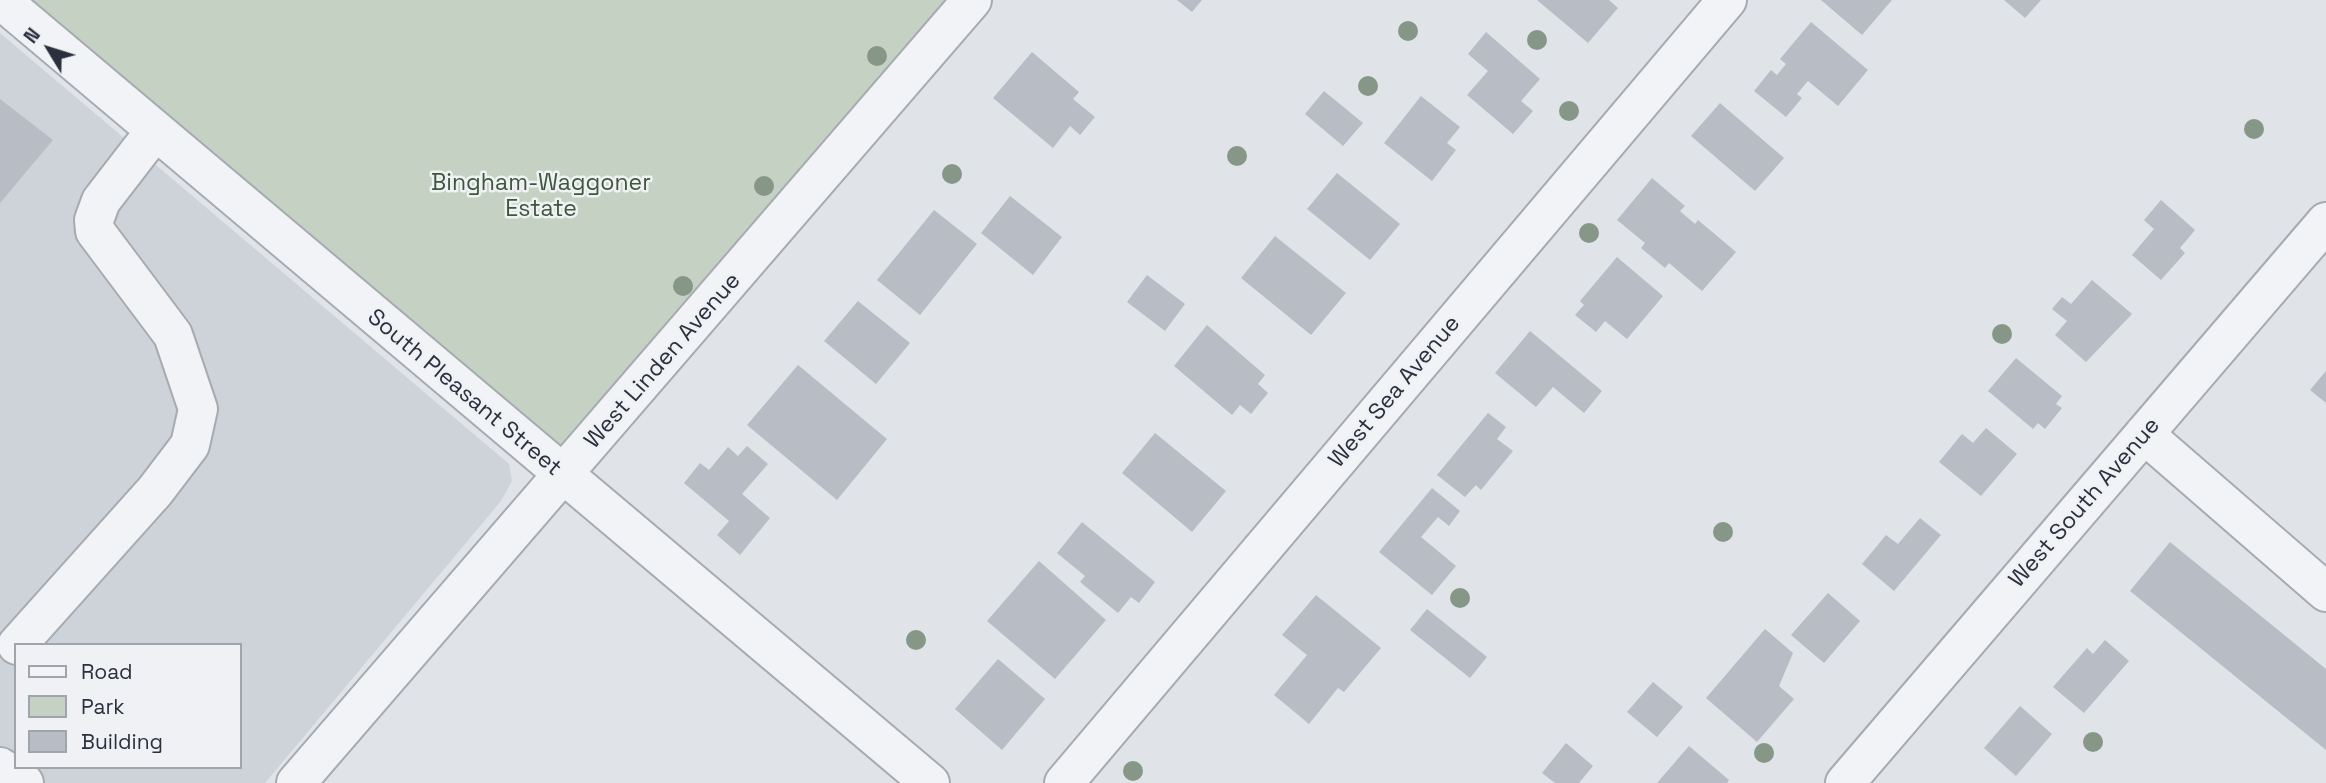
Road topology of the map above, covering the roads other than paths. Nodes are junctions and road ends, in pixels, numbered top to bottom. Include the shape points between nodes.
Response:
1 (1, 0) edge
2 (972, 0) edge
3 (1727, 0) edge
4 (155, 131) junction
5 (2326, 222) edge
6 (2144, 434) junction
7 (564, 477) junction
8 (2326, 592) edge
9 (18, 643) edge
10 (14, 647) edge
11 (0, 663) edge
12 (0, 767) edge
13 (24, 783) edge
14 (296, 783) edge
15 (930, 783) edge
16 (1064, 783) edge
17 (1845, 783) edge

1 - 4 street, South Pleasant Street
2 - 7 street, West Linden Avenue
3 - 16 street, West Sea Avenue
4 - 7 street, South Pleasant Street
4 - 9 street via 101,201 95,231 173,335 198,408 190,445 155,491
5 - 6 street, West South Avenue
6 - 8 street
6 - 17 street, West South Avenue
7 - 14 street, West Linden Avenue
7 - 15 street, South Pleasant Street
10 - 11 street
12 - 13 street

